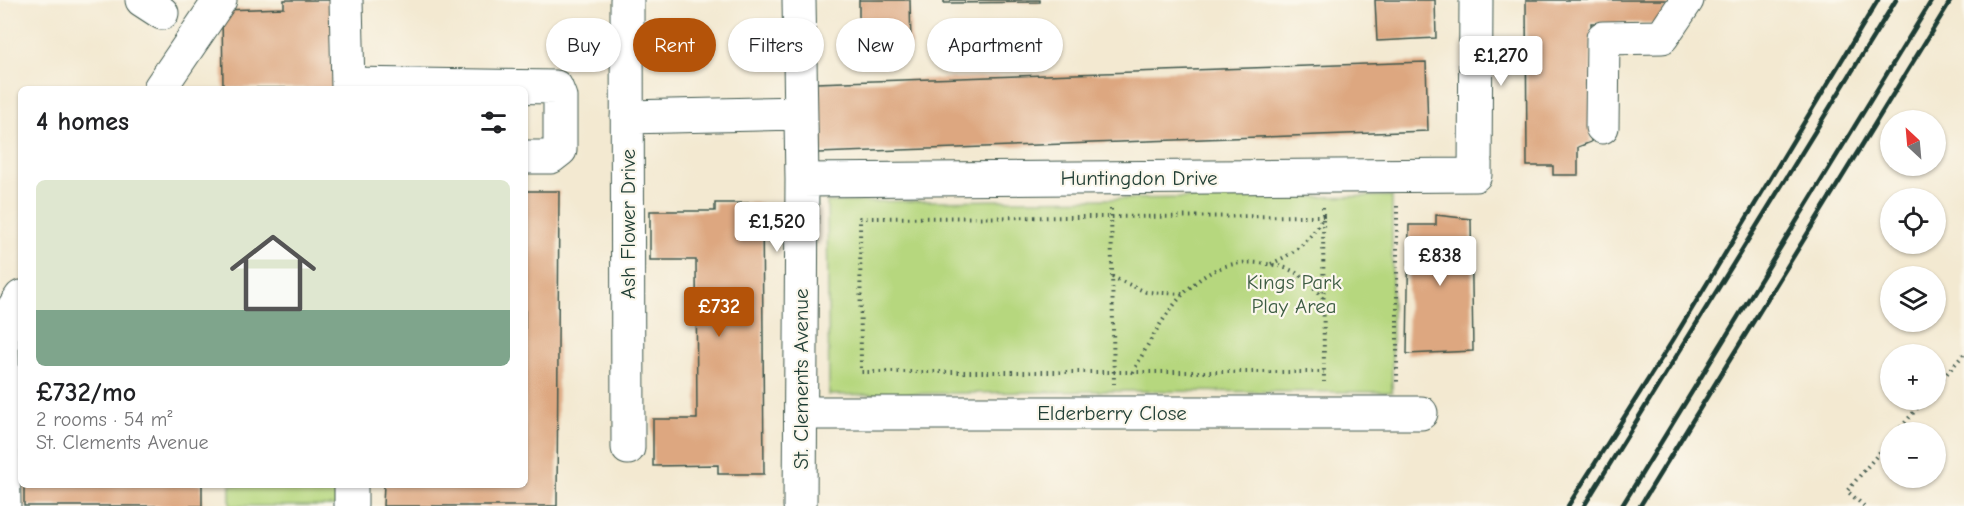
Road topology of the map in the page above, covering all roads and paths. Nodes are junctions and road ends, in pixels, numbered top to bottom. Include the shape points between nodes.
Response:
1 (220, 0) edge
2 (346, 0) edge
3 (627, 0) edge
4 (799, 0) edge
5 (1476, 0) edge
6 (1687, 0) edge
7 (161, 86) edge
8 (348, 86) edge
9 (528, 87) edge
10 (800, 113) junction
11 (627, 117) junction
12 (1602, 127) dead end
13 (528, 157) edge
14 (1397, 175) junction
15 (1323, 176) junction
16 (1110, 178) junction
17 (802, 180) junction
18 (1323, 216) junction
19 (1111, 217) junction
20 (1271, 264) junction
21 (1112, 277) junction
22 (1183, 294) junction
23 (1323, 299) junction
24 (18, 301) edge
25 (1964, 354) edge
26 (1114, 372) junction
27 (1133, 372) junction
28 (1324, 372) junction
29 (1946, 374) edge
30 (1916, 410) edge
31 (802, 412) junction
32 (1115, 413) junction
33 (1409, 413) joint
34 (1324, 414) junction
35 (1905, 422) edge
36 (628, 448) dead end
37 (1880, 452) edge
38 (351, 488) edge
39 (4, 506) edge
40 (351, 506) edge
41 (800, 506) edge
42 (1864, 506) edge

1 - 7 street
2 - 8 street
3 - 11 street, Ash Flower Drive
4 - 10 street, St. Clements Avenue
5 - 14 street, Huntingdon Drive via 1475,175
6 - 12 street via 1662,37 1603,38
9 - 13 street via 556,87 561,97 560,150 550,157
10 - 11 street
10 - 17 street, St. Clements Avenue
11 - 36 street, Ash Flower Drive
14 - 15 street, Huntingdon Drive
14 - 33 path
15 - 16 street, Huntingdon Drive
15 - 18 path
16 - 17 street, Huntingdon Drive
16 - 19 path
17 - 31 street, St. Clements Avenue
18 - 19 path
18 - 20 path via 1304,244
18 - 23 path
19 - 21 path
19 - 26 path via 860,218 861,372
20 - 22 path via 1232,262 1216,268
20 - 23 path via 1302,275
21 - 22 path via 1146,292
21 - 26 path
22 - 27 path
23 - 28 path
24 - 39 street via 2,325
25 - 29 path
26 - 27 path
26 - 32 path
27 - 28 path
28 - 34 path
30 - 35 path
31 - 32 street, Elderberry Close
31 - 41 street, St. Clements Avenue
32 - 34 street, Elderberry Close
33 - 34 street, Elderberry Close
37 - 42 path via 1846,491
38 - 40 street

